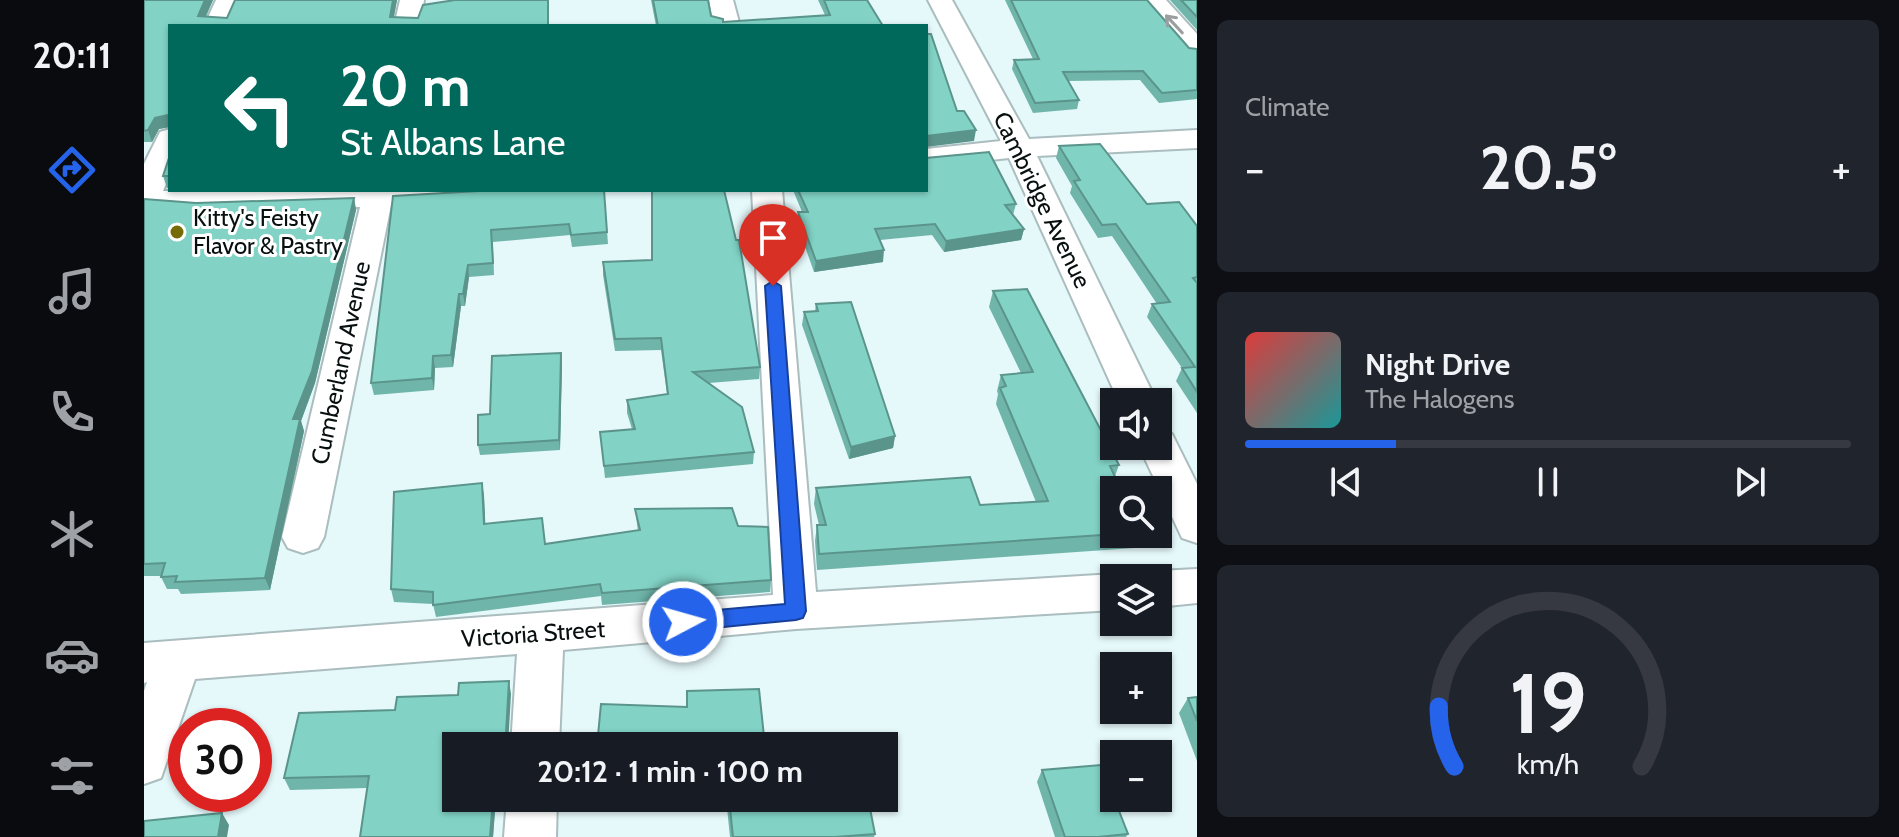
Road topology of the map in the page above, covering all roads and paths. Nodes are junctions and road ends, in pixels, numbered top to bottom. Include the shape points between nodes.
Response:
1 (228, 0) edge
2 (412, 0) edge
3 (721, 0) edge
4 (940, 0) edge
5 (1152, 0) edge
6 (218, 24) edge
7 (407, 24) edge
8 (727, 24) edge
9 (1197, 49) edge
10 (1197, 139) edge
11 (168, 143) edge
12 (1019, 148) junction
13 (928, 158) edge
14 (418, 192) edge
15 (767, 192) edge
16 (378, 193) edge
17 (144, 200) edge
18 (1131, 388) edge
19 (1166, 460) edge
20 (1197, 527) edge
21 (303, 537) dead end
22 (1197, 586) edge
23 (1172, 588) edge
24 (1100, 593) edge
25 (796, 611) junction
26 (541, 634) junction
27 (161, 661) edge
28 (536, 732) edge
29 (144, 762) edge
30 (531, 812) edge
31 (530, 837) edge

1 - 6 street
2 - 7 street
3 - 8 street
4 - 12 street, Cambridge Avenue
9 -> 5 street
10 - 12 street
11 - 17 street
12 - 13 street
12 - 18 street, Cambridge Avenue
14 - 16 street
15 - 25 street
16 - 17 street
16 - 21 street, Cumberland Avenue
19 - 20 street
22 - 23 street
24 - 25 street, Victoria Street
25 - 26 street, Victoria Street
26 - 27 street, Victoria Street
26 - 28 street
27 - 29 street
30 - 31 street

